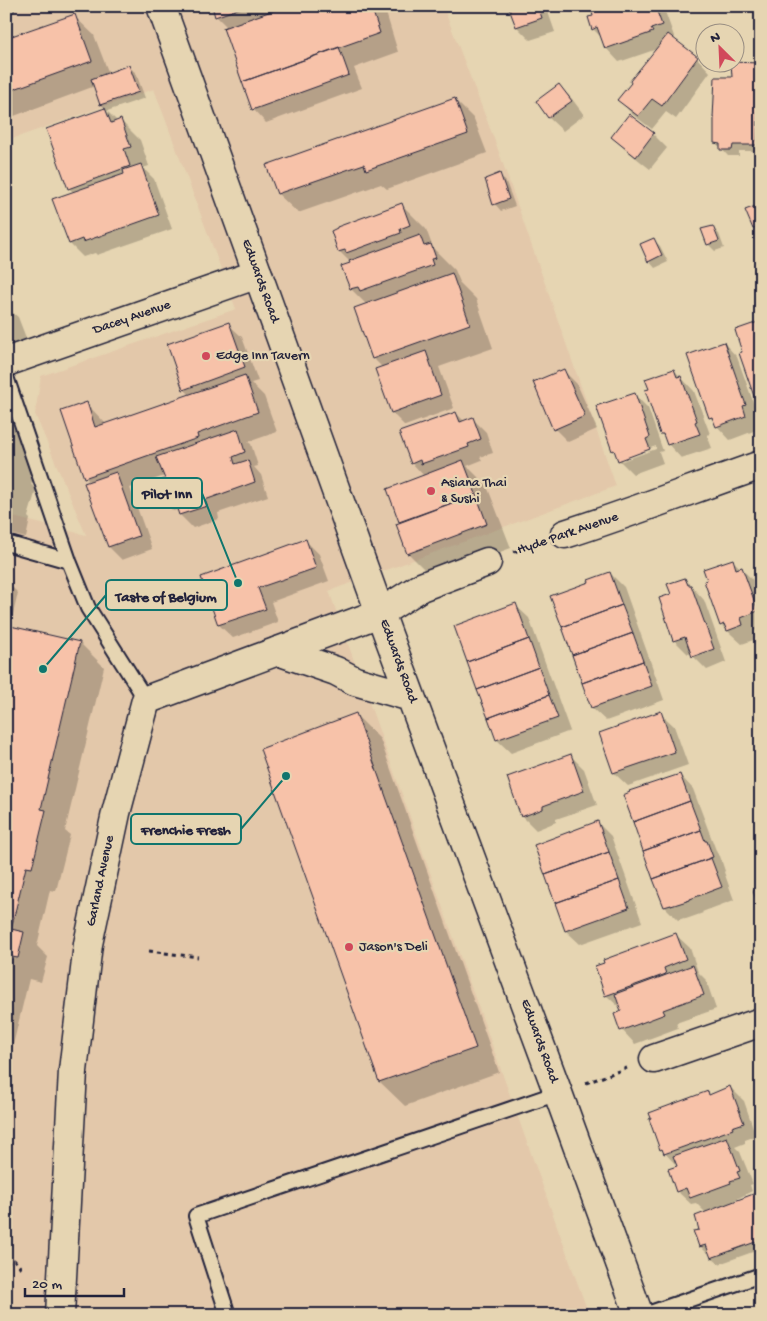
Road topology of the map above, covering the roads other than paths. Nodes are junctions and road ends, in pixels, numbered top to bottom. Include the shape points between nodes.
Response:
1 (161, 6) edge
2 (258, 274) junction
3 (6, 362) edge
4 (6, 377) edge
5 (761, 465) edge
6 (565, 534) road end
7 (6, 543) edge
8 (69, 561) junction
9 (487, 562) road end
10 (380, 613) junction
11 (278, 651) junction
12 (411, 697) junction
13 (146, 700) junction
14 (761, 1022) edge
15 (654, 1059) road end
16 (558, 1092) junction
17 (761, 1275) edge
18 (60, 1315) edge
19 (228, 1315) edge
20 (639, 1315) edge
21 (644, 1315) edge

1 - 2 street, Edwards Road
2 - 3 street, Dacey Avenue
2 - 10 street, Edwards Road
4 - 8 lane
5 - 6 street, Hyde Park Avenue
7 - 8 lane
8 - 13 lane via 88,608
9 - 10 street via 421,587
10 - 11 street
10 - 12 street, Edwards Road
11 - 12 street via 355,681
11 - 13 street
12 - 16 street, Edwards Road
13 - 18 street, Garland Avenue via 116,813 88,944 73,1071
14 - 15 street
16 - 19 lane via 196,1216
16 - 20 street, Edwards Road
17 - 21 lane

